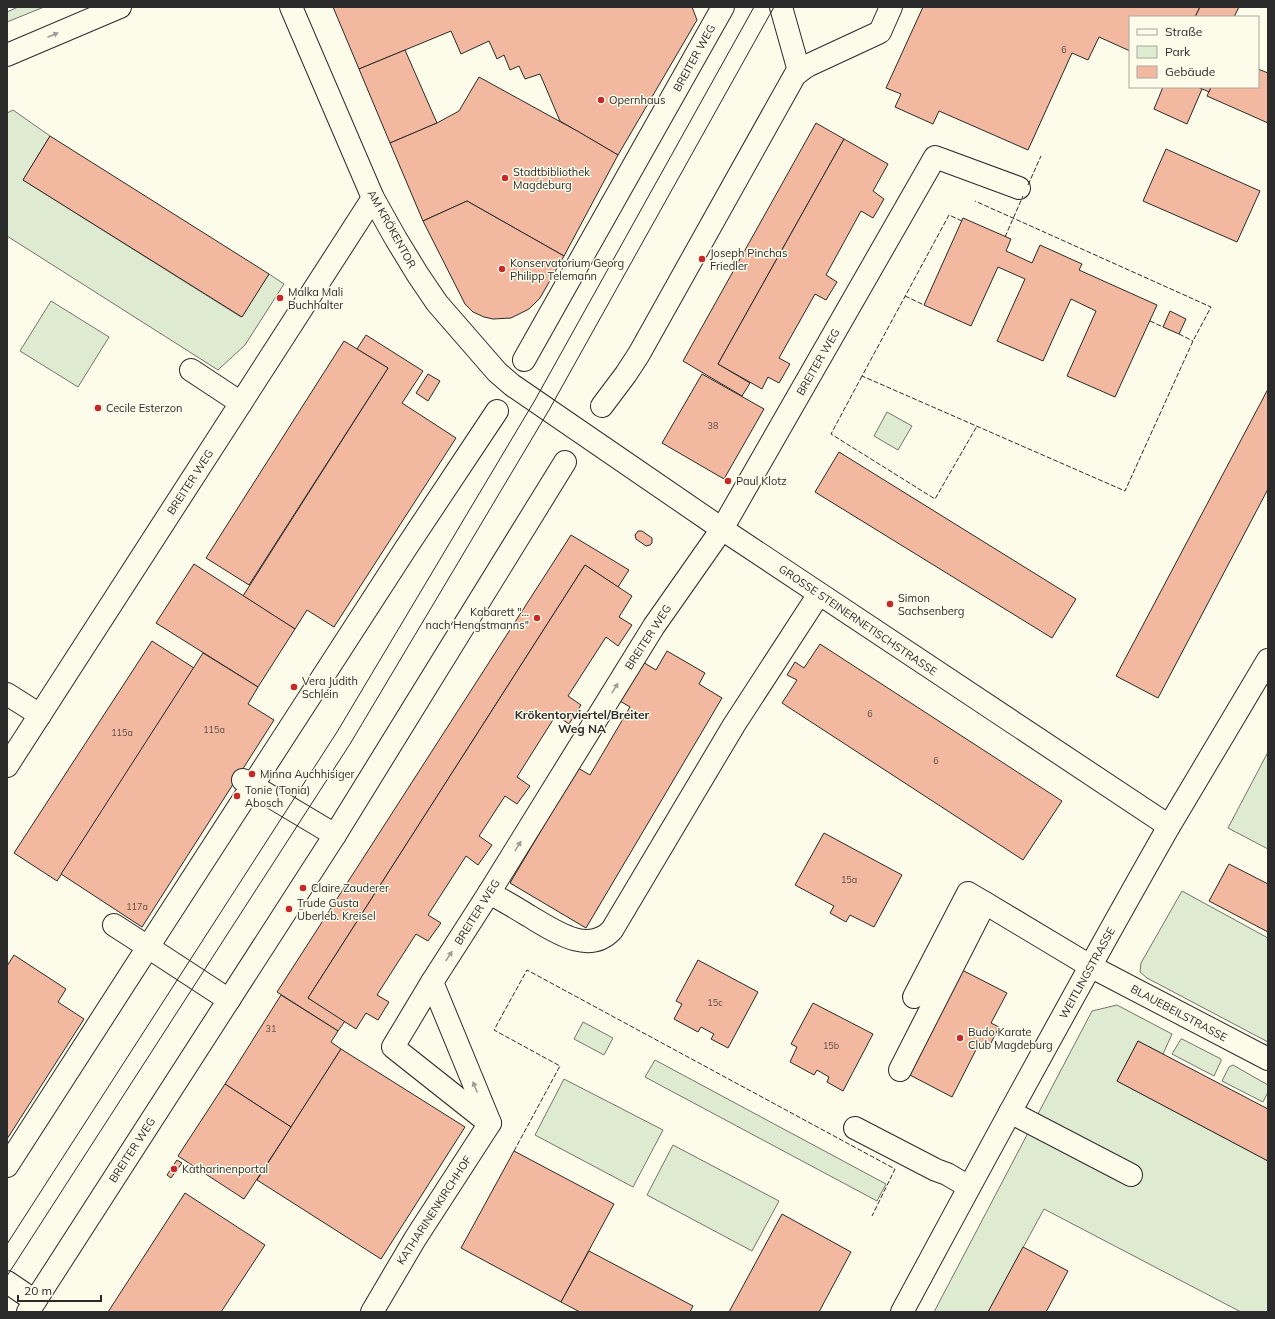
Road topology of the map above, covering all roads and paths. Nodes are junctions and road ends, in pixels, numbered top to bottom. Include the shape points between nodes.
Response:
1 (120, 7) edge
2 (291, 7) edge
3 (723, 7) edge
4 (781, 7) edge
5 (891, 7) edge
6 (7, 55) edge
7 (799, 71) junction
8 (1020, 188) dead end
9 (373, 198) junction
10 (524, 360) dead end
11 (191, 370) dead end
12 (241, 402) junction
13 (602, 406) dead end
14 (549, 410) joint
15 (497, 411) dead end
16 (565, 462) dead end
17 (722, 529) junction
18 (819, 594) junction
19 (1268, 660) edge
20 (7, 694) edge
21 (40, 715) junction
22 (7, 766) edge
23 (248, 783) junction
24 (1169, 826) junction
25 (335, 835) junction
26 (489, 893) junction
27 (985, 903) junction
28 (114, 925) dead end
29 (148, 947) junction
30 (1090, 966) junction
31 (432, 982) junction
32 (914, 997) dead end
33 (229, 1000) junction
34 (1268, 1059) edge
35 (900, 1070) dead end
36 (1010, 1112) junction
37 (490, 1123) junction
38 (855, 1128) dead end
39 (8, 1162) edge
40 (1131, 1175) dead end
41 (969, 1188) junction
42 (7, 1282) edge
43 (376, 1305) edge
44 (32, 1306) edge
45 (902, 1312) edge

6 -> 1 street
2 - 9 street, AM KRÖKENTOR
3 - 10 street, BREITER WEG
4 - 7 street
5 - 7 street via 878,33
7 - 13 street via 639,354
8 - 17 street, BREITER WEG via 935,157
9 - 12 street, BREITER WEG
9 - 14 street, AM KRÖKENTOR via 437,303 497,372
11 - 12 street
12 - 21 street, BREITER WEG
14 - 17 street, GROSSE STEINERNETISCHSTRASSE
15 - 23 street
16 - 25 street, BREITER WEG
17 - 18 street, GROSSE STEINERNETISCHSTRASSE
26 -> 17 street, BREITER WEG via 654,626
18 - 24 street, GROSSE STEINERNETISCHSTRASSE
18 - 26 street via 734,725 609,934 584,941 569,938
19 - 24 street, WEITLINGSTRASSE
20 - 21 street
21 - 22 street, BREITER WEG
23 - 25 street
23 - 29 street
24 - 30 street, WEITLINGSTRASSE
25 - 33 street, BREITER WEG
31 -> 26 street, BREITER WEG
27 - 30 street, BLAUEBEILSTRASSE
27 - 32 street, BLAUEBEILSTRASSE via 968,893
27 - 35 street
28 - 29 street
29 - 33 street
29 - 39 street
30 - 34 street, BLAUEBEILSTRASSE
30 - 36 street, WEITLINGSTRASSE
37 -> 31 street
31 - 37 street, BREITER WEG via 393,1047
33 - 44 street, BREITER WEG
36 - 40 street
36 - 41 street, WEITLINGSTRASSE
37 - 43 street, KATHARINENKIRCHHOF via 414,1239
38 - 41 street via 947,1174
41 - 45 street, WEITLINGSTRASSE
42 - 44 street, BREITER WEG

